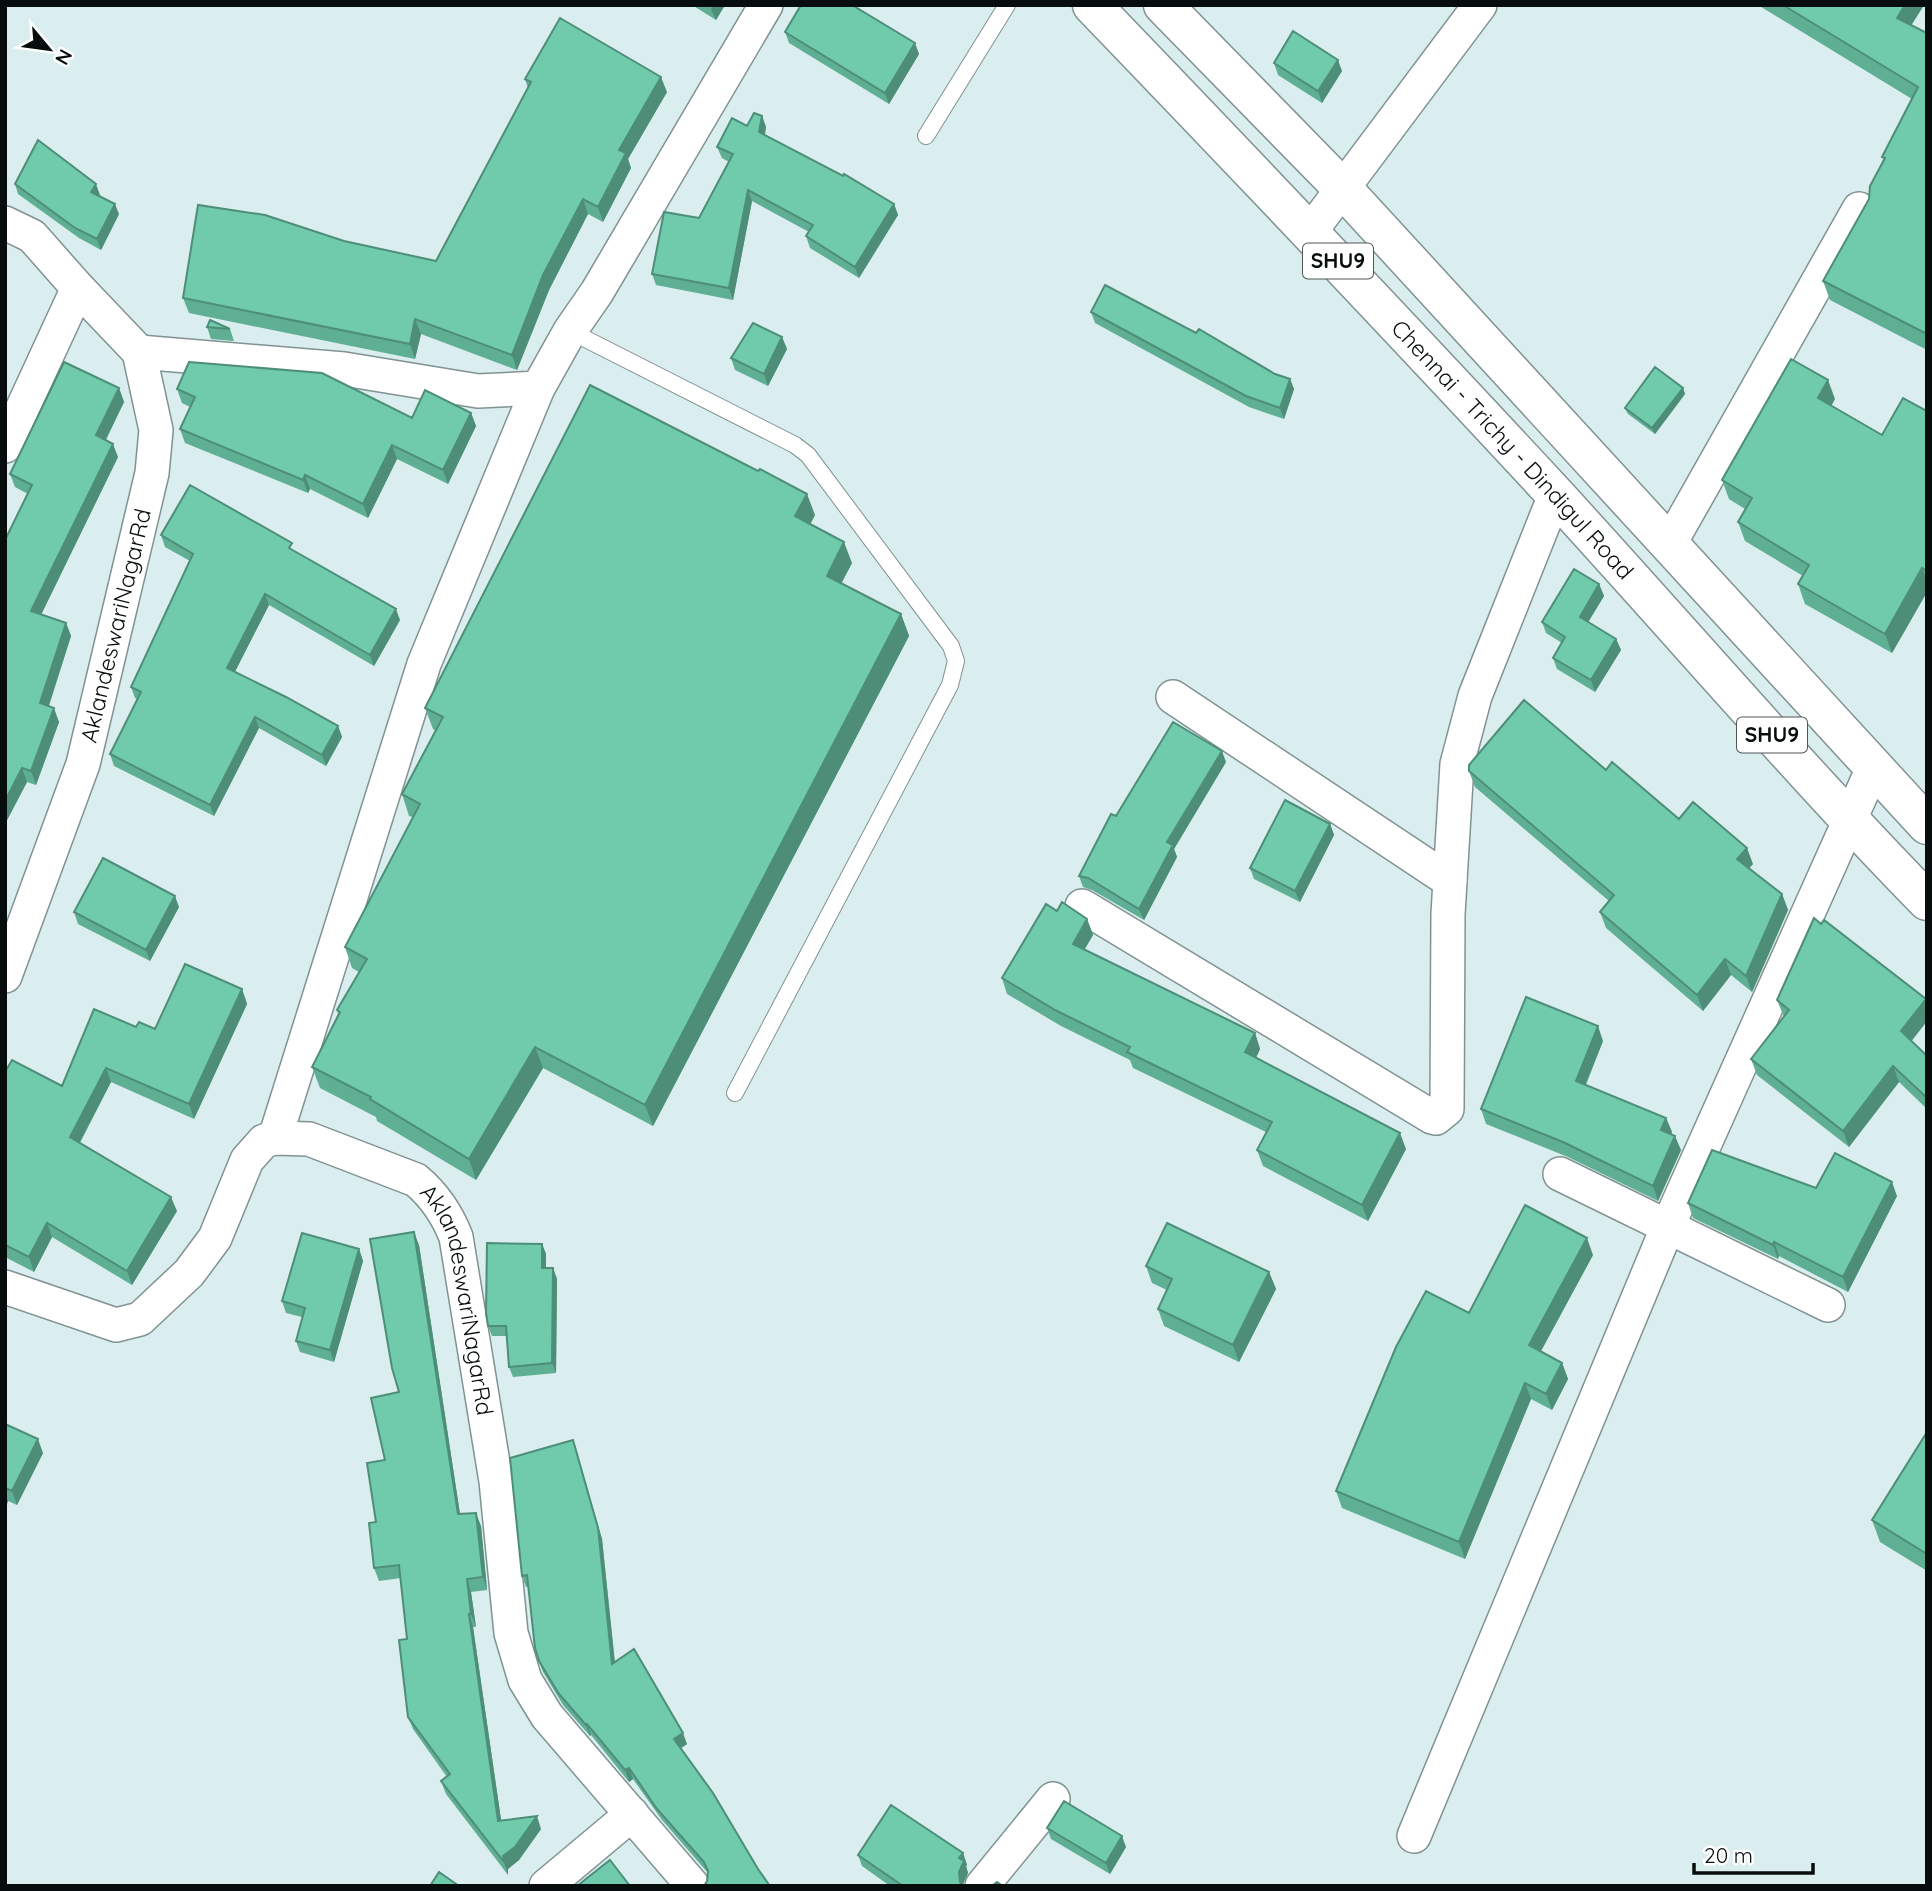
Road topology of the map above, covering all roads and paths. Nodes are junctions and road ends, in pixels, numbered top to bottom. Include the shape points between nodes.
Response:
1 (766, 5) edge
2 (1007, 5) edge
3 (1092, 5) edge
4 (1163, 5) edge
5 (1480, 5) edge
6 (926, 136) dead end
7 (1343, 190) junction
8 (1859, 209) dead end
9 (5, 223) edge
10 (1310, 232) junction
11 (78, 288) junction
12 (63, 322) junction
13 (570, 331) junction
14 (128, 341) junction
15 (538, 388) junction
16 (5, 446) edge
17 (1567, 508) junction
18 (1669, 545) junction
19 (1173, 697) dead end
20 (1874, 768) junction
21 (1850, 822) junction
22 (1927, 825) edge
23 (1450, 881) junction
24 (1927, 901) edge
25 (1082, 906) dead end
26 (5, 976) edge
27 (735, 1093) dead end
28 (275, 1138) junction
29 (1560, 1174) dead end
30 (1668, 1226) junction
31 (5, 1287) edge
32 (1828, 1305) dead end
33 (1053, 1798) dead end
34 (632, 1814) junction
35 (1414, 1836) dead end
36 (546, 1886) edge
37 (693, 1886) edge
38 (982, 1886) edge

1 - 13 street
2 - 6 lane
3 - 10 highway, Chennai - Trichy - Dindigul Road / SHU9
4 - 7 highway
5 - 7 street
7 - 10 street
7 - 18 highway, SHU9
8 - 18 street
9 - 11 street via 32,236
10 - 17 highway, Chennai - Trichy - Dindigul Road / SHU9
11 - 12 street
11 - 14 street
12 - 14 street
12 - 16 street
13 - 15 street
13 - 27 lane via 808,455 951,646 956,661 950,685
14 - 15 street via 478,391
14 - 26 street, AklandeswariNagarRd via 156,430 152,473 83,764
15 - 28 street via 424,664
17 - 21 highway, Chennai - Trichy - Dindigul Road / SHU9
17 - 23 street via 1475,696 1464,731
18 - 20 highway, SHU9
19 - 23 street
20 - 21 street
20 - 22 highway, SHU9
21 - 24 highway, Chennai - Trichy - Dindigul Road / SHU9
21 - 30 street
23 - 25 street via 1449,1105 1436,1118
28 - 31 street via 254,1149 215,1238 189,1273 140,1318 116,1325
28 - 34 street, AklandeswariNagarRd via 309,1139 415,1180 430,1192 450,1221 496,1481 511,1633 525,1680 547,1716
29 - 30 street
30 - 32 street
30 - 35 street
33 - 38 street
34 - 36 street
34 - 37 street, AklandeswariNagarRd

